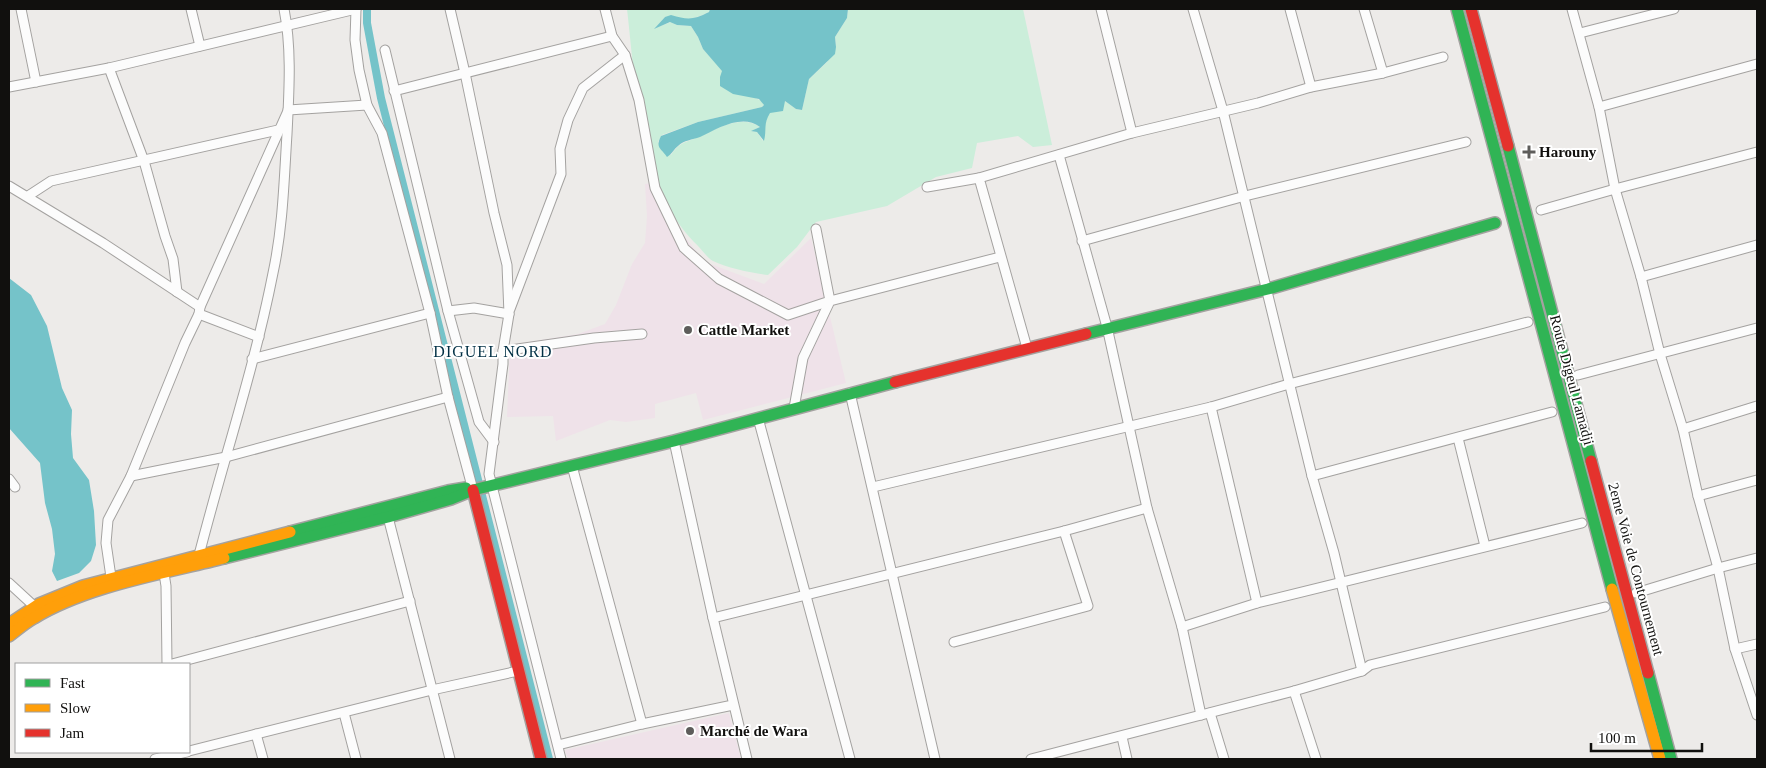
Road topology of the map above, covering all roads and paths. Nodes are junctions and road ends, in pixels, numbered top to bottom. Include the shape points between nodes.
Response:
1 (21, 9) edge
2 (191, 9) edge
3 (284, 9) edge
4 (356, 9) edge
5 (450, 9) edge
6 (605, 9) edge
7 (1102, 9) edge
8 (1193, 9) edge
9 (1290, 9) edge
10 (1364, 9) edge
11 (1457, 9) edge
12 (1471, 9) edge
13 (1572, 9) edge
14 (1674, 9) edge
15 (287, 26) junction
16 (1580, 33) junction
17 (612, 36) junction
18 (200, 46) junction
19 (385, 50) dead end
20 (625, 55) junction
21 (1443, 57) dead end
22 (1757, 64) edge
23 (109, 68) junction
24 (465, 73) junction
25 (1383, 73) junction
26 (36, 82) junction
27 (9, 87) edge
28 (1311, 87) junction
29 (394, 91) junction
30 (366, 105) junction
31 (1600, 107) junction
32 (288, 110) junction
33 (1223, 111) junction
34 (278, 130) junction
35 (1132, 133) junction
36 (1466, 142) dead end
37 (1757, 152) edge
38 (1059, 154) junction
39 (144, 161) junction
40 (979, 178) junction
41 (9, 186) edge
42 (927, 187) dead end
43 (1615, 189) junction
44 (28, 196) junction
45 (1245, 196) junction
46 (1541, 210) dead end
47 (1495, 223) dead end
48 (816, 229) dead end
49 (1082, 241) junction
50 (1757, 245) edge
51 (1000, 257) junction
52 (1641, 277) junction
53 (1268, 289) junction
54 (177, 292) junction
55 (830, 302) junction
56 (200, 311) junction
57 (448, 311) junction
58 (430, 313) junction
59 (508, 314) junction
60 (1528, 322) dead end
61 (1107, 328) junction
62 (1757, 328) edge
63 (642, 334) dead end
64 (259, 337) junction
65 (1027, 348) junction
66 (503, 350) junction
67 (1660, 354) junction
68 (252, 359) junction
69 (1578, 375) dead end
70 (1289, 384) junction
71 (850, 393) junction
72 (448, 397) junction
73 (1757, 406) edge
74 (1210, 407) junction
75 (794, 408) junction
76 (1552, 412) dead end
77 (758, 418) junction
78 (1128, 428) junction
79 (1683, 429) junction
80 (1458, 438) junction
81 (674, 441) junction
82 (494, 442) junction
83 (226, 457) junction
84 (572, 466) junction
85 (131, 476) junction
86 (1312, 476) junction
87 (1757, 480) edge
88 (482, 487) junction
89 (873, 487) junction
90 (1698, 496) junction
91 (1147, 508) junction
92 (388, 517) junction
93 (1582, 523) dead end
94 (1064, 530) junction
95 (1484, 546) junction
96 (1757, 558) edge
97 (198, 560) junction
98 (163, 568) junction
99 (1718, 568) junction
100 (892, 574) junction
101 (111, 577) junction
102 (1341, 582) junction
103 (9, 583) edge
104 (96, 586) junction
105 (1636, 592) dead end
106 (806, 596) junction
107 (410, 602) junction
108 (1257, 603) junction
109 (49, 604) junction
110 (34, 606) junction
111 (1605, 607) dead end
112 (713, 618) junction
113 (9, 624) edge
114 (1182, 627) junction
115 (9, 636) edge
116 (954, 642) dead end
117 (1757, 644) edge
118 (1735, 649) junction
119 (167, 663) edge
120 (176, 663) edge
121 (518, 671) junction
122 (1362, 671) junction
123 (432, 690) junction
124 (1294, 691) junction
125 (733, 705) junction
126 (344, 713) junction
127 (1205, 714) junction
128 (1757, 715) edge
129 (642, 724) junction
130 (256, 734) junction
131 (1122, 737) junction
132 (558, 745) junction
133 (190, 751) edge
134 (183, 753) edge
135 (167, 756) edge
136 (155, 759) edge
137 (263, 759) edge
138 (356, 759) edge
139 (450, 759) edge
140 (541, 759) edge
141 (561, 759) edge
142 (747, 759) edge
143 (850, 759) edge
144 (935, 759) edge
145 (1031, 759) edge
146 (1127, 759) edge
147 (1224, 759) edge
148 (1316, 759) edge
149 (1660, 759) edge
150 (1671, 759) edge

1 - 26 street
2 - 18 street
3 - 15 street
4 - 15 street
4 - 30 street via 355,40
5 - 24 street
6 - 17 street
7 - 35 street
8 - 33 street
9 - 28 street
10 - 25 street
11 - 149 street, Route Digeul Lamadji
12 - 150 street, 2eme Voie de Contournement
13 - 16 street
14 - 16 street
15 - 18 street
15 - 32 street
16 - 31 street
17 - 20 street
17 - 24 street
18 - 23 street
19 - 29 street
20 - 55 street via 639,100 655,188 684,248 719,280 788,315
20 - 59 street via 583,88 572,112 560,149 561,174
21 - 25 street
22 - 31 street
23 - 26 street
23 - 39 street
24 - 29 street
24 - 59 street via 506,265
25 - 28 street
26 - 27 street
28 - 33 street
29 - 57 street
30 - 32 street
30 - 58 street via 382,133
31 - 43 street
32 - 34 street
32 - 64 street via 282,218
33 - 35 street
33 - 45 street
34 - 39 street
34 - 56 street
35 - 38 street
36 - 45 street
37 - 43 street
38 - 40 street
38 - 49 street
39 - 44 street via 51,181
39 - 54 street via 173,259
40 - 42 street
40 - 51 street
41 - 44 street
43 - 46 street
43 - 52 street
44 - 54 street
45 - 49 street
45 - 53 street
47 - 53 street
48 - 55 street
49 - 61 street
50 - 52 street
51 - 55 street
51 - 65 street
52 - 67 street
53 - 61 street
53 - 70 street
54 - 56 street
55 - 75 street via 803,358
56 - 64 street
56 - 85 street
57 - 59 street via 474,308
57 - 82 street via 479,422
58 - 68 street
58 - 72 street
59 - 66 street
60 - 70 street
61 - 65 street
61 - 78 street
62 - 67 street
63 - 66 street
64 - 68 street
65 - 71 street
66 - 82 street
67 - 69 street
67 - 79 street
68 - 83 street
70 - 74 street
70 - 86 street
71 - 75 street
71 - 89 street
72 - 83 street
72 - 88 street
73 - 79 street
74 - 78 street
74 - 108 street
75 - 77 street
76 - 80 street
77 - 81 street
77 - 106 street
78 - 89 street
78 - 91 street
79 - 90 street
80 - 86 street
80 - 95 street
81 - 84 street
81 - 112 street
82 - 88 street via 489,474
83 - 85 street
83 - 97 street
84 - 88 street
84 - 129 street
85 - 101 street via 108,520 106,543
86 - 102 street
87 - 90 street
88 - 92 street
88 - 97 street via 448,491
88 - 121 street
88 - 132 street
89 - 100 street
90 - 99 street
91 - 94 street
91 - 114 street
92 - 97 street
92 - 107 street
93 - 95 street
94 - 100 street
94 - 116 street via 1088,606
95 - 102 street
96 - 99 street
97 - 98 street
98 - 101 street
98 - 104 street
98 - 119 street
99 - 105 street
99 - 118 street
100 - 106 street
100 - 144 street
101 - 104 street
102 - 108 street
102 - 122 street
103 - 110 street
104 - 109 street
106 - 112 street
106 - 143 street
107 - 120 street
107 - 123 street
108 - 114 street
109 - 110 street
109 - 115 street
110 - 113 street
111 - 122 street via 1370,665
112 - 125 street
114 - 127 street
117 - 118 street
118 - 128 street
121 - 123 street
121 - 140 street
122 - 124 street
123 - 126 street
123 - 139 street
124 - 127 street
124 - 148 street
125 - 129 street
125 - 142 street
126 - 130 street
126 - 138 street
127 - 131 street
127 - 147 street
129 - 132 street
130 - 133 street
130 - 137 street
131 - 145 street
131 - 146 street
132 - 141 street
134 - 135 street
135 - 136 street

